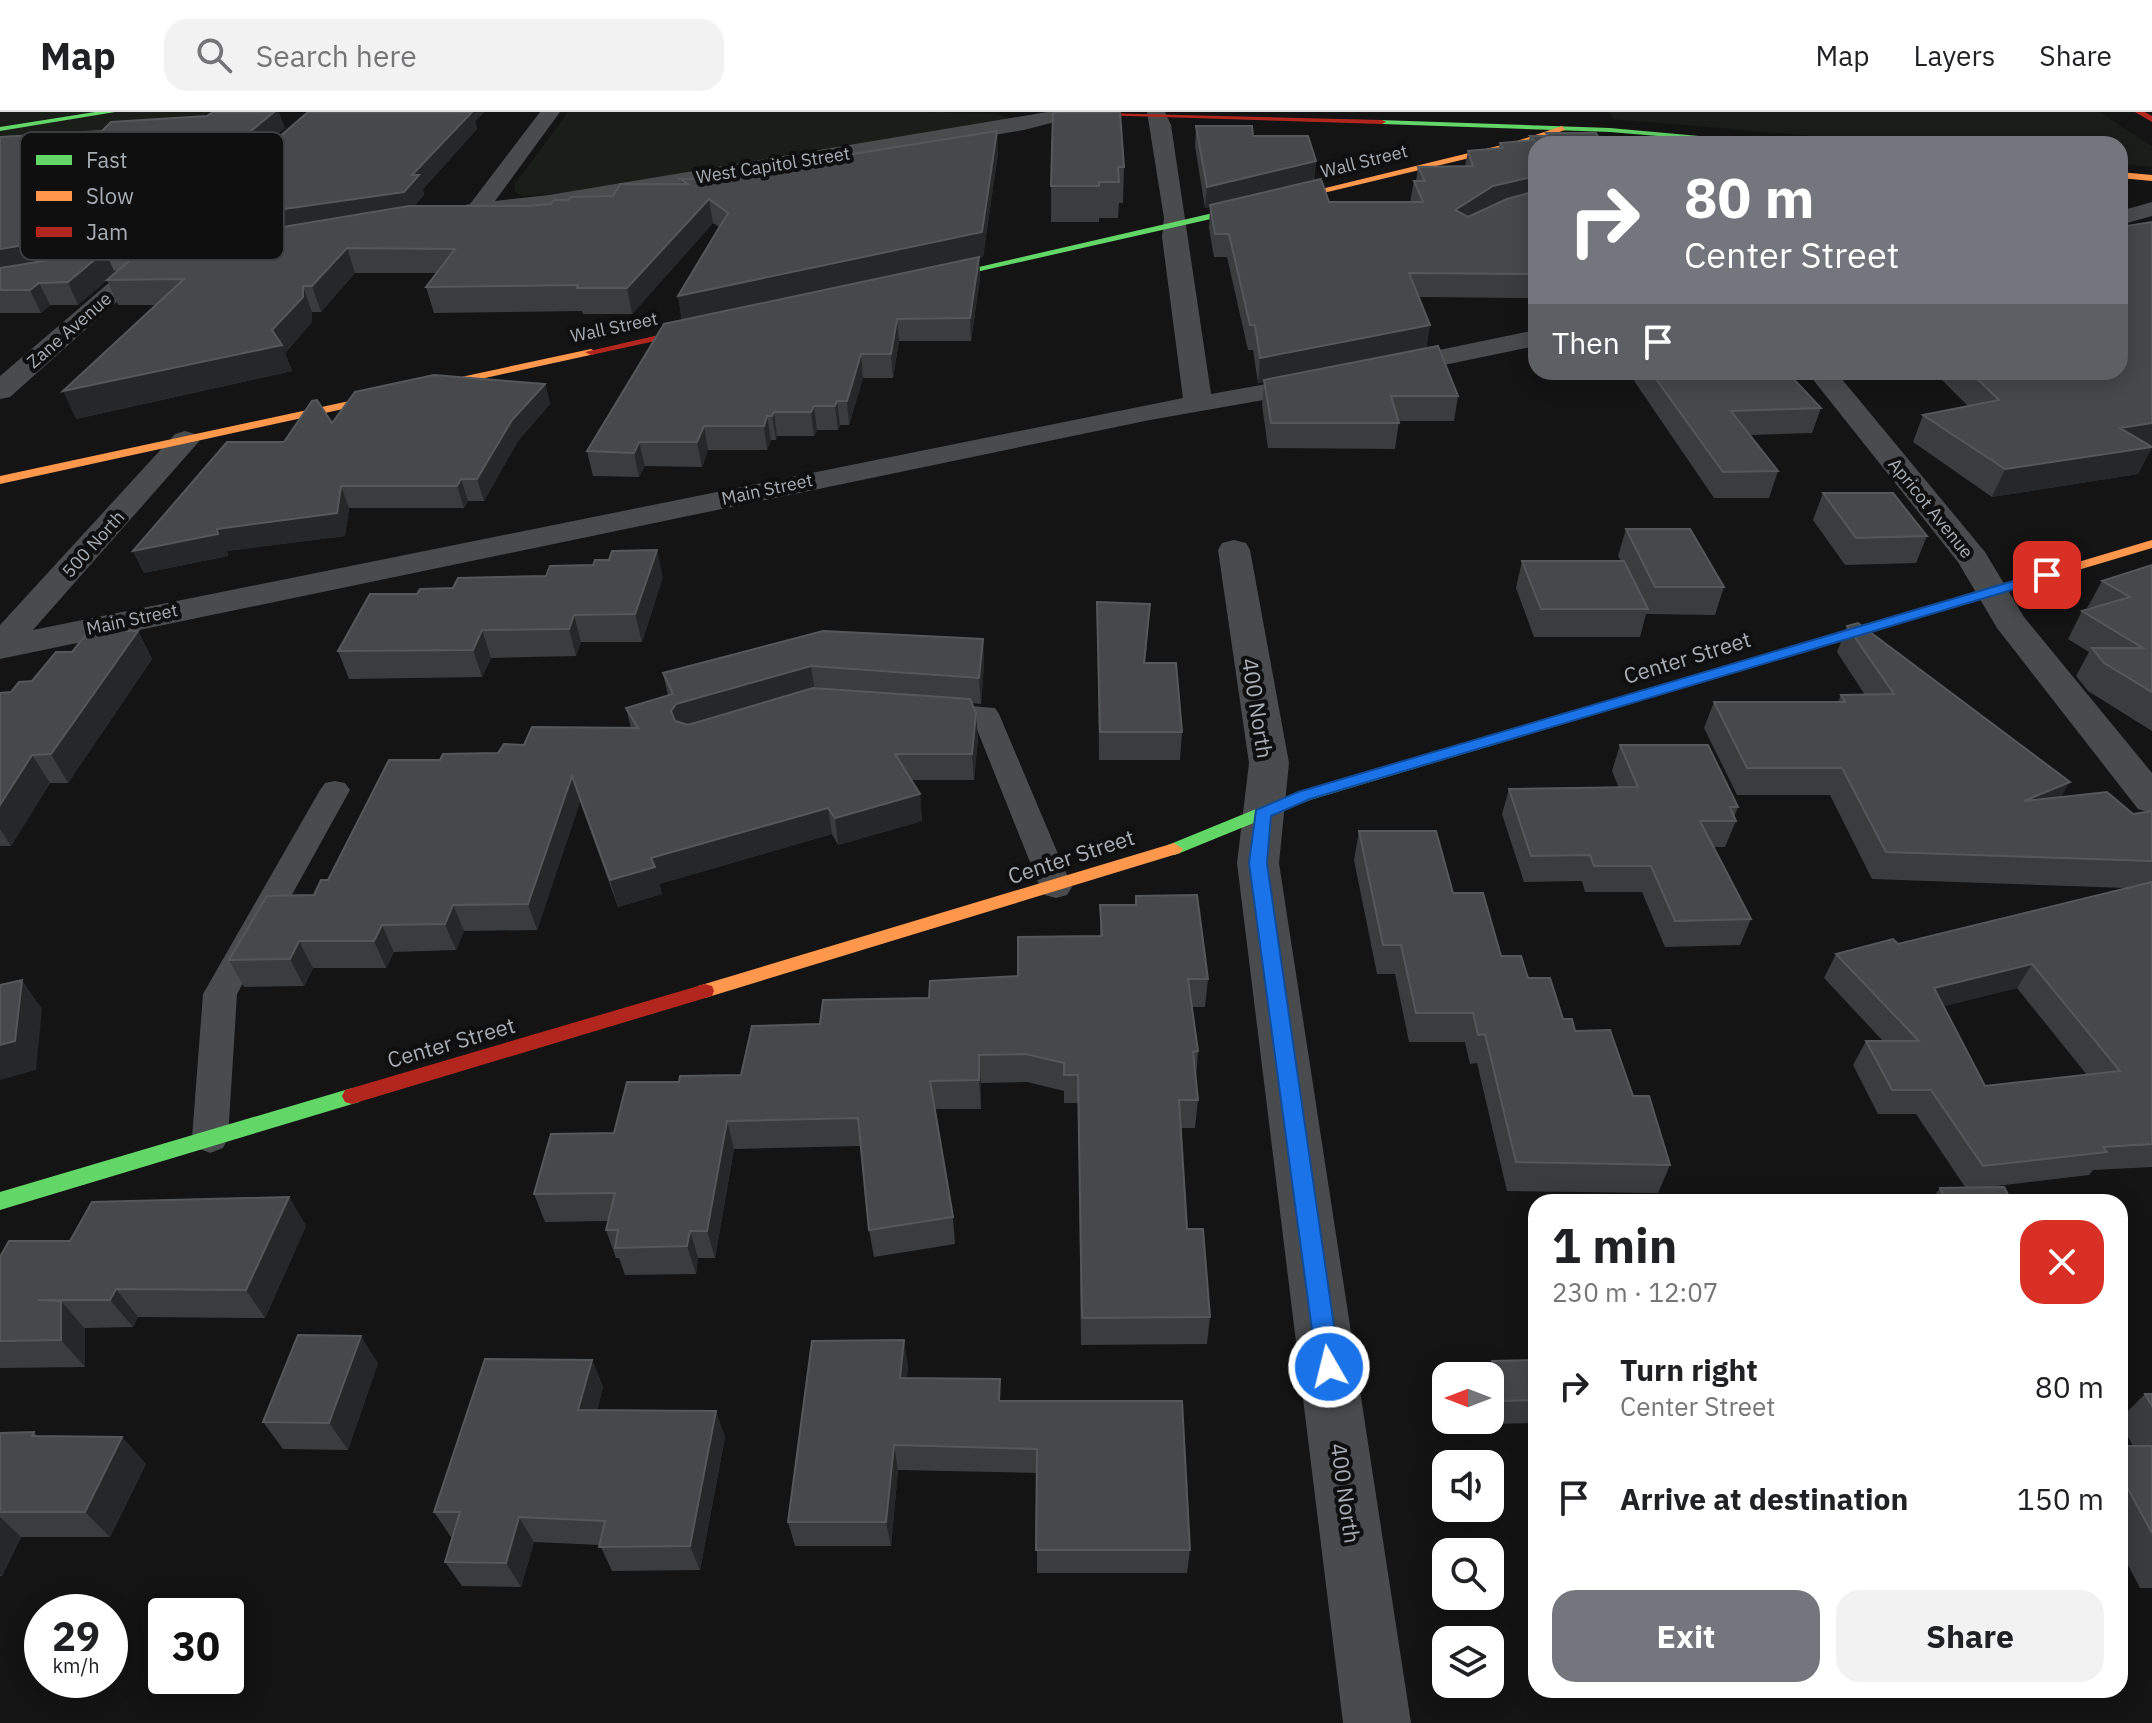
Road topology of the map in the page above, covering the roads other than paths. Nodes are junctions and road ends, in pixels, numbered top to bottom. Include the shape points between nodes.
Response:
1 (111, 112) edge
2 (550, 112) edge
3 (1068, 112) edge
4 (2139, 112) edge
5 (1155, 113) edge
6 (2152, 120) edge
7 (1562, 128) junction
8 (0, 129) edge
9 (1540, 136) edge
10 (1610, 136) edge
11 (1528, 140) edge
12 (2128, 176) edge
13 (2152, 178) edge
14 (2152, 209) edge
15 (477, 210) junction
16 (442, 216) edge
17 (2128, 216) edge
18 (1174, 226) junction
19 (135, 260) edge
20 (150, 260) edge
21 (0, 283) edge
22 (907, 284) edge
23 (723, 324) edge
24 (1528, 340) edge
25 (1828, 380) edge
26 (0, 391) edge
27 (1198, 404) junction
28 (185, 440) junction
29 (0, 480) edge
30 (2152, 544) edge
31 (1234, 550) dead end
32 (1994, 590) junction
33 (0, 647) edge
34 (908, 709) edge
35 (335, 790) dead end
36 (2152, 800) edge
37 (1262, 813) junction
38 (1056, 887) junction
39 (210, 1138) junction
40 (0, 1201) edge
41 (1377, 1723) edge

1 - 8 street
2 - 15 street
3 - 5 street
3 - 15 street, West Capitol Street via 1024,124
4 - 6 street
5 - 7 street
5 - 18 street
7 - 9 street, Wall Street
7 - 10 street
11 - 18 street, Wall Street
12 - 13 street
14 - 17 street
15 - 16 street, West Capitol Street
18 - 22 street, Wall Street
18 - 27 street
19 - 21 street
20 - 26 street, Zane Avenue
23 - 28 street, Wall Street
24 - 27 street, Main Street
25 - 32 street, Apricot Avenue
27 - 33 street, Main Street
28 - 29 street, Wall Street
28 - 33 street, 500 North
30 - 32 street, Center Street
31 - 37 street, 400 North via 1269,763
32 - 36 street, Apricot Avenue via 2009,621
32 - 37 street, Center Street via 1304,796
34 - 38 lane via 985,714
35 - 39 lane via 220,994
37 - 38 street, Center Street via 1182,846
37 - 41 street, 400 North via 1258,863
38 - 39 street, Center Street
39 - 40 street, Center Street

